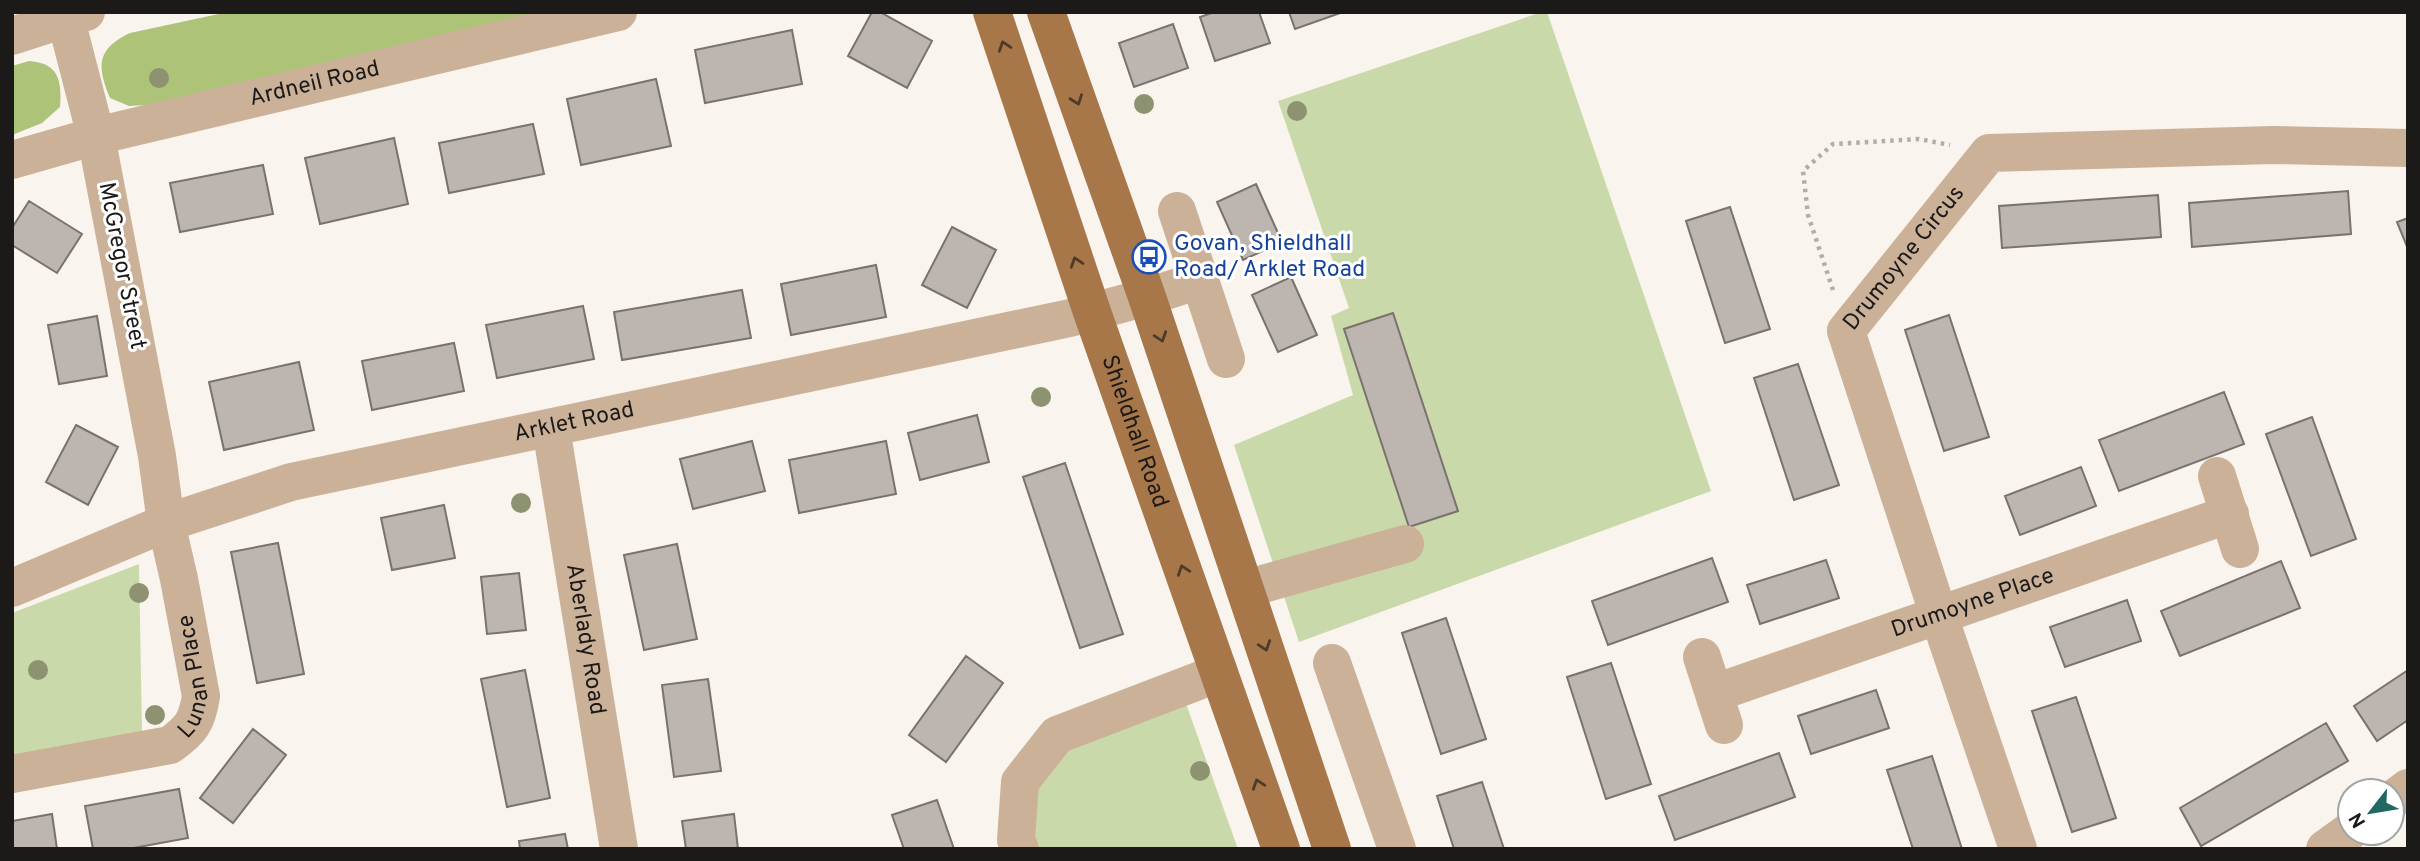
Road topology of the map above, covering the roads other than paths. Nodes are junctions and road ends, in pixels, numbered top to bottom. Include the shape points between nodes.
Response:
1 (618, 12) edge
2 (992, 12) edge
3 (1046, 12) edge
4 (72, 14) edge
5 (12, 36) edge
6 (96, 135) junction
7 (2408, 148) edge
8 (12, 160) edge
9 (1177, 211) dead end
10 (1200, 280) junction
11 (1147, 298) junction
12 (1092, 313) junction
13 (1226, 359) dead end
14 (551, 428) junction
15 (2217, 476) dead end
16 (166, 523) junction
17 (1405, 544) dead end
18 (12, 588) edge
19 (1245, 589) junction
20 (1939, 616) junction
21 (1702, 657) dead end
22 (1332, 663) dead end
23 (1219, 673) junction
24 (12, 774) edge
25 (619, 849) edge
26 (1020, 849) edge
27 (1281, 849) edge
28 (1332, 849) edge
29 (1397, 849) edge
30 (2018, 849) edge

1 - 6 street, Ardneil Road
12 -> 2 main road, Shieldhall Road
3 -> 11 main road
4 - 5 street
4 - 6 street, McGregor Street
6 - 8 street, Ardneil Road
6 - 16 street, McGregor Street
7 - 20 street, Drumoyne Circus via 2273,145 1989,153 1846,331
9 - 10 street
10 - 11 street, Arklet Road
10 - 13 street
11 - 12 street, Arklet Road
11 -> 19 main road
12 - 14 street, Arklet Road
23 -> 12 main road, Shieldhall Road
14 - 16 street, Arklet Road via 291,482
14 - 25 street, Aberlady Road
15 - 20 street, Drumoyne Place via 2235,532
16 - 18 street, Arklet Road
16 - 24 street, Lunan Place via 201,696 198,716 187,733 170,745
17 - 19 street
19 -> 28 main road
20 - 21 street, Drumoyne Place via 1720,708
20 - 30 street, Drumoyne Circus
22 - 29 street
23 - 26 street via 1057,735 1020,782 1016,840
27 -> 23 main road, Shieldhall Road

